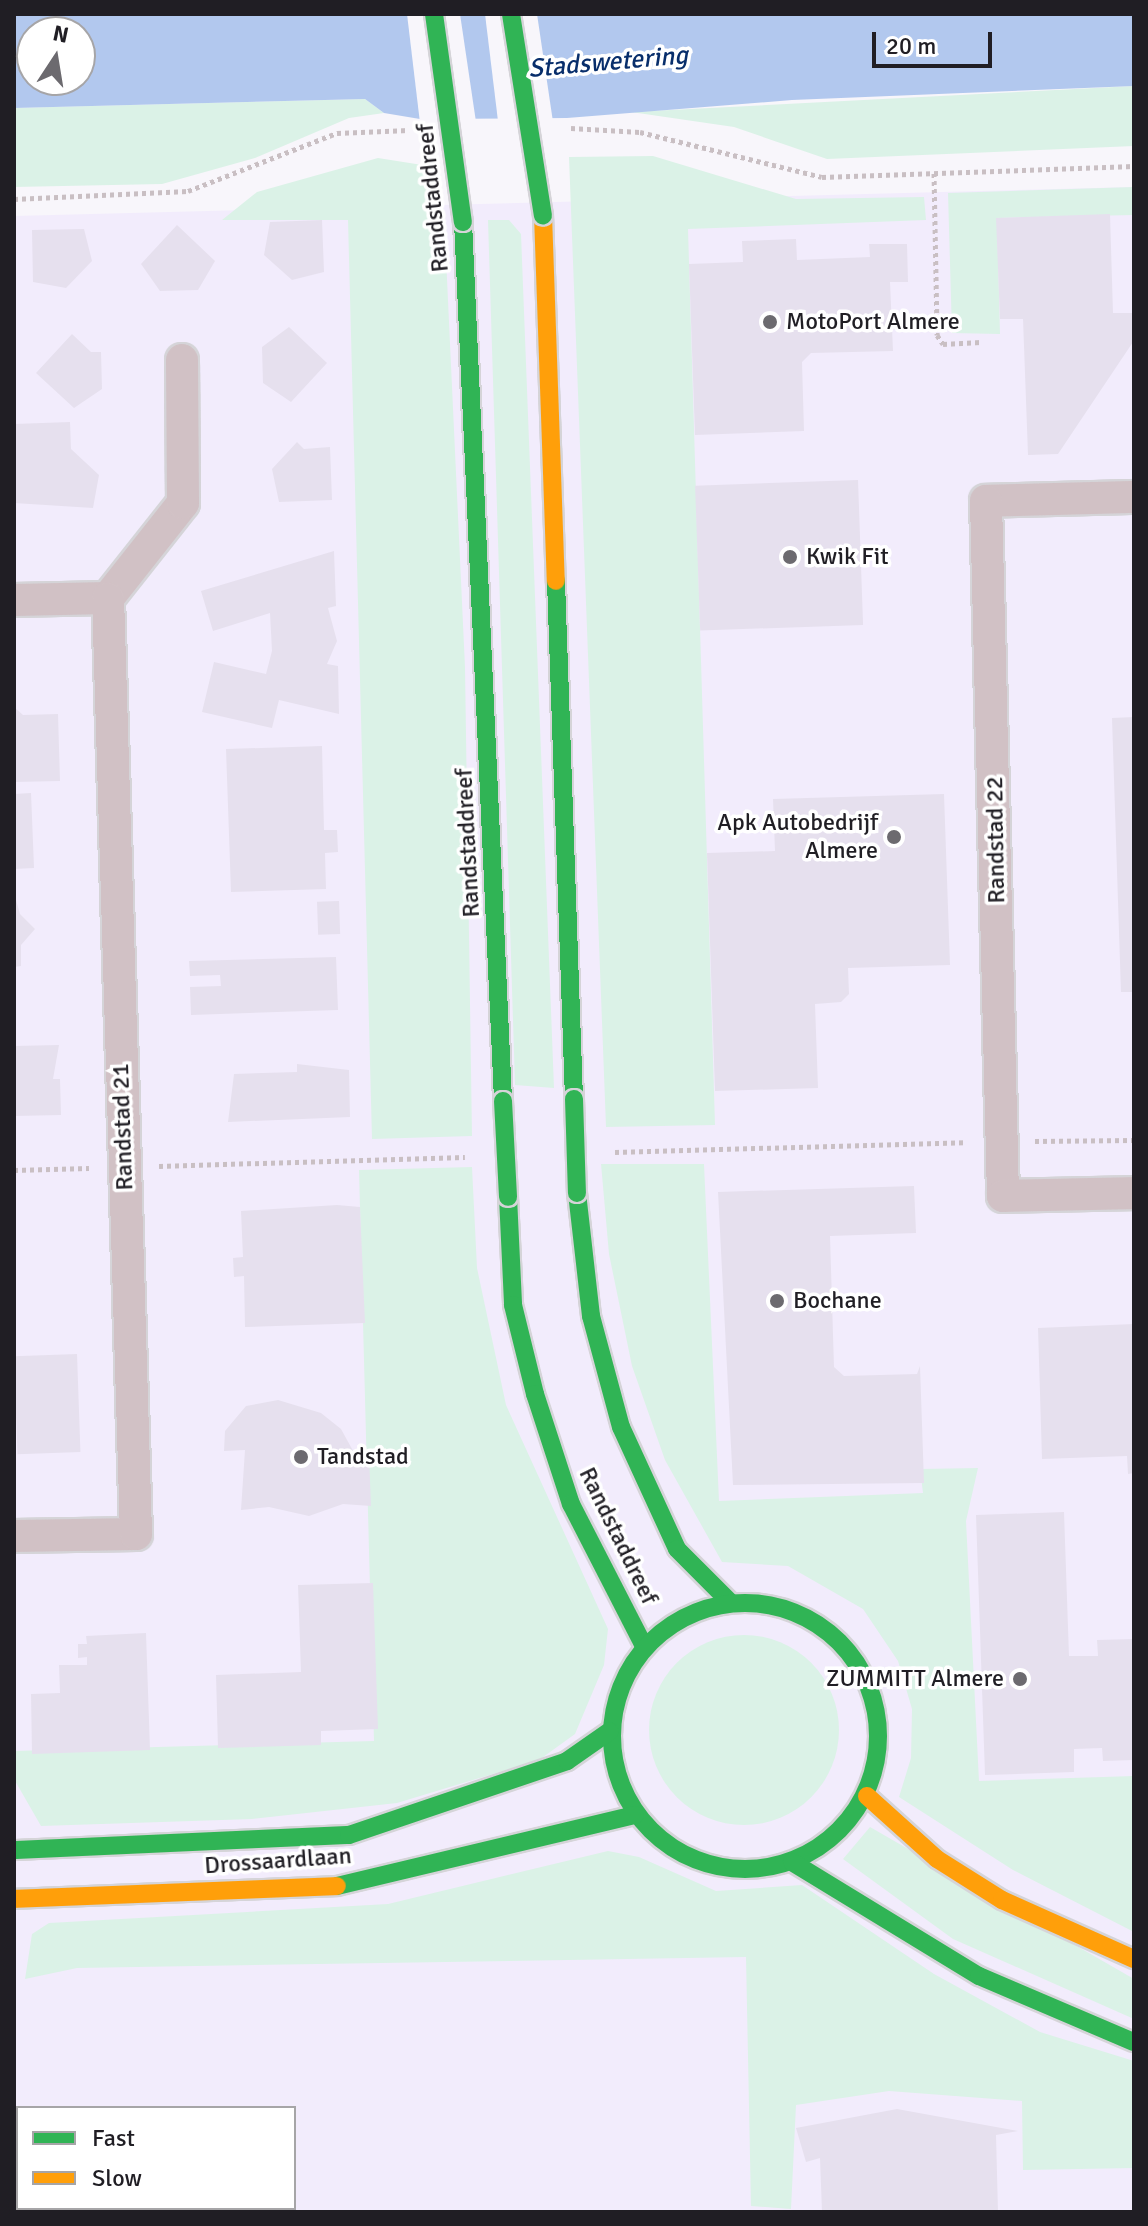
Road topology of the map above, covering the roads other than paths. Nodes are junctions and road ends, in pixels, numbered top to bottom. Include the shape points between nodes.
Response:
1 (434, 14) edge
2 (511, 14) edge
3 (182, 360) dead end
4 (1134, 497) edge
5 (108, 598) junction
6 (14, 600) edge
7 (1134, 1193) edge
8 (14, 1536) edge
9 (730, 1602) junction
10 (644, 1646) junction
11 (610, 1731) junction
12 (867, 1796) junction
13 (635, 1815) junction
14 (14, 1850) edge
15 (792, 1862) junction
16 (14, 1899) edge
17 (1134, 1959) edge
18 (1134, 2042) edge

1 - 10 main road, Randstaddreef, bridge via 463,222 513,1305 571,1504
2 - 9 main road, Randstaddreef, bridge via 543,215 577,1193 591,1316 621,1427 677,1549
3 - 5 street via 183,503
4 - 7 street, Randstad 22 via 986,501 1003,1196
5 - 6 street
5 - 8 street, Randstad 21 via 136,1534
9 - 10 main road via 689,1614
9 - 12 main road via 791,1610 837,1639 865,1676 879,1746
10 - 11 main road via 624,1676
11 - 13 main road via 615,1774
11 - 14 main road, Drossaardlaan via 567,1761 349,1835
12 - 15 main road via 829,1841
12 - 17 main road via 937,1859 1002,1900
13 - 15 main road via 692,1859 727,1869
13 - 16 main road, Drossaardlaan via 337,1886
15 - 18 main road via 979,1976

